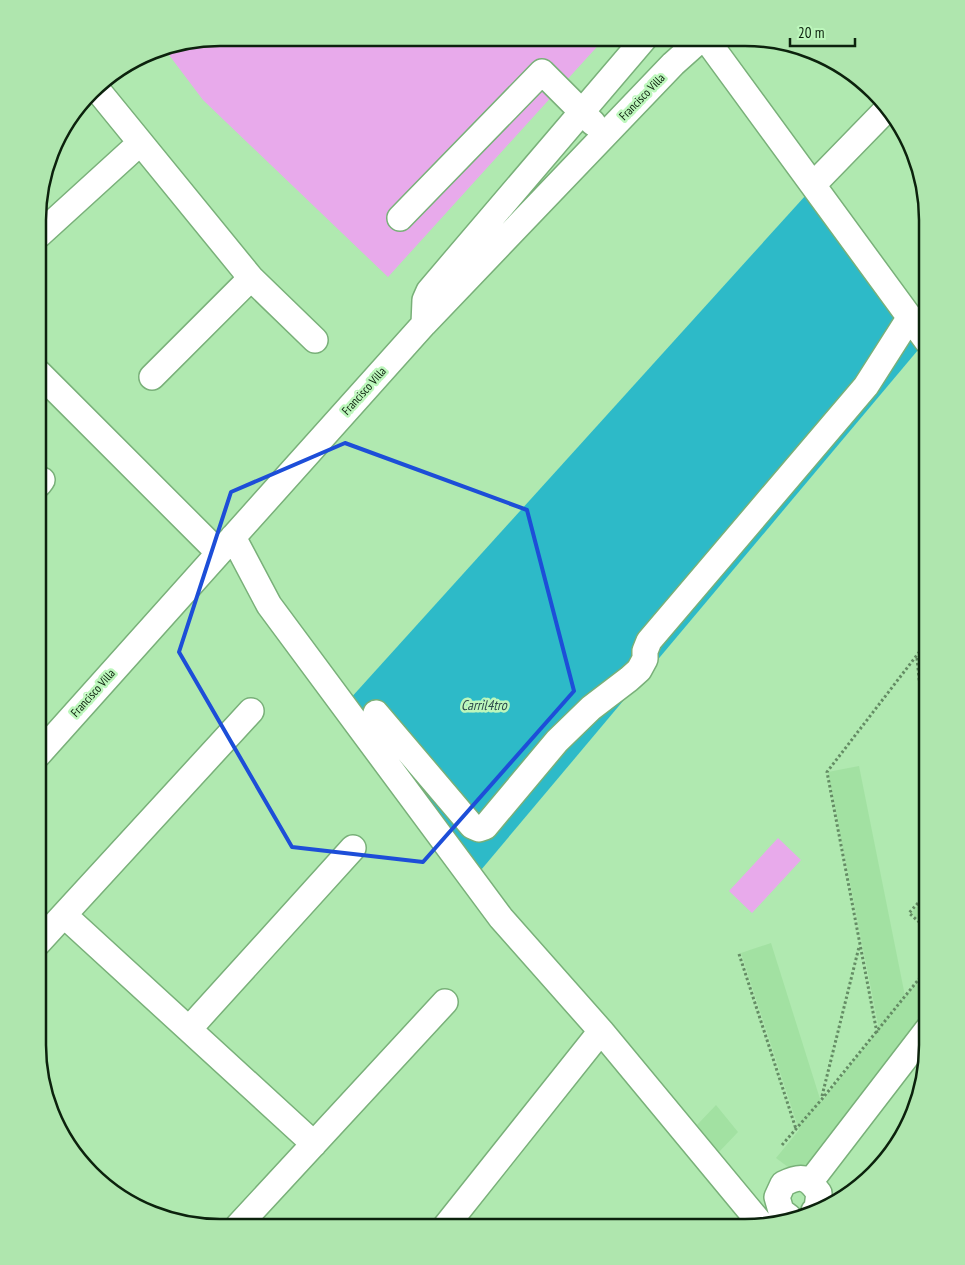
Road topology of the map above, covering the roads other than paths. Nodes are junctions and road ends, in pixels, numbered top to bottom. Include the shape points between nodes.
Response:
1 (638, 46) edge
2 (656, 46) edge
3 (693, 46) edge
4 (711, 46) edge
5 (672, 64) junction
6 (101, 95) edge
7 (580, 111) junction
8 (883, 115) edge
9 (606, 134) junction
10 (140, 143) junction
11 (813, 185) junction
12 (400, 218) dead end
13 (46, 229) edge
14 (251, 278) junction
15 (910, 316) junction
16 (424, 324) junction
17 (919, 329) edge
18 (315, 340) dead end
19 (152, 377) dead end
20 (46, 379) edge
21 (225, 545) junction
22 (251, 711) dead end
23 (376, 713) dead end
24 (46, 746) edge
25 (353, 848) dead end
26 (64, 914) junction
27 (46, 934) edge
28 (445, 1002) dead end
29 (189, 1029) junction
30 (601, 1031) junction
31 (918, 1042) edge
32 (314, 1144) junction
33 (811, 1181) junction
34 (818, 1202) edge
35 (785, 1214) edge
36 (755, 1218) edge
37 (244, 1219) edge
38 (451, 1219) edge

1 - 7 street
2 - 5 street
3 - 5 street, Francisco Villa
4 - 11 street
5 - 9 street, Francisco Villa
6 - 10 street
7 - 9 street
7 - 12 street via 542,72
7 - 16 street via 429,291 425,300
8 - 11 street
9 - 16 street, Francisco Villa
10 - 13 street
10 - 14 street
11 - 15 street
14 - 18 street
14 - 19 street
15 - 17 street
15 - 23 street via 866,386 649,641 639,670 591,708 557,741 485,827 472,826
16 - 21 street, Francisco Villa
20 - 21 street
21 - 24 street, Francisco Villa
21 - 30 street via 495,910
22 - 26 street
25 - 29 street
26 - 27 street
26 - 29 street
28 - 32 street
29 - 32 street
30 - 36 street
30 - 38 street
31 - 33 street
32 - 37 street
33 - 34 street via 819,1193
33 - 35 street via 797,1177 783,1184 777,1197

